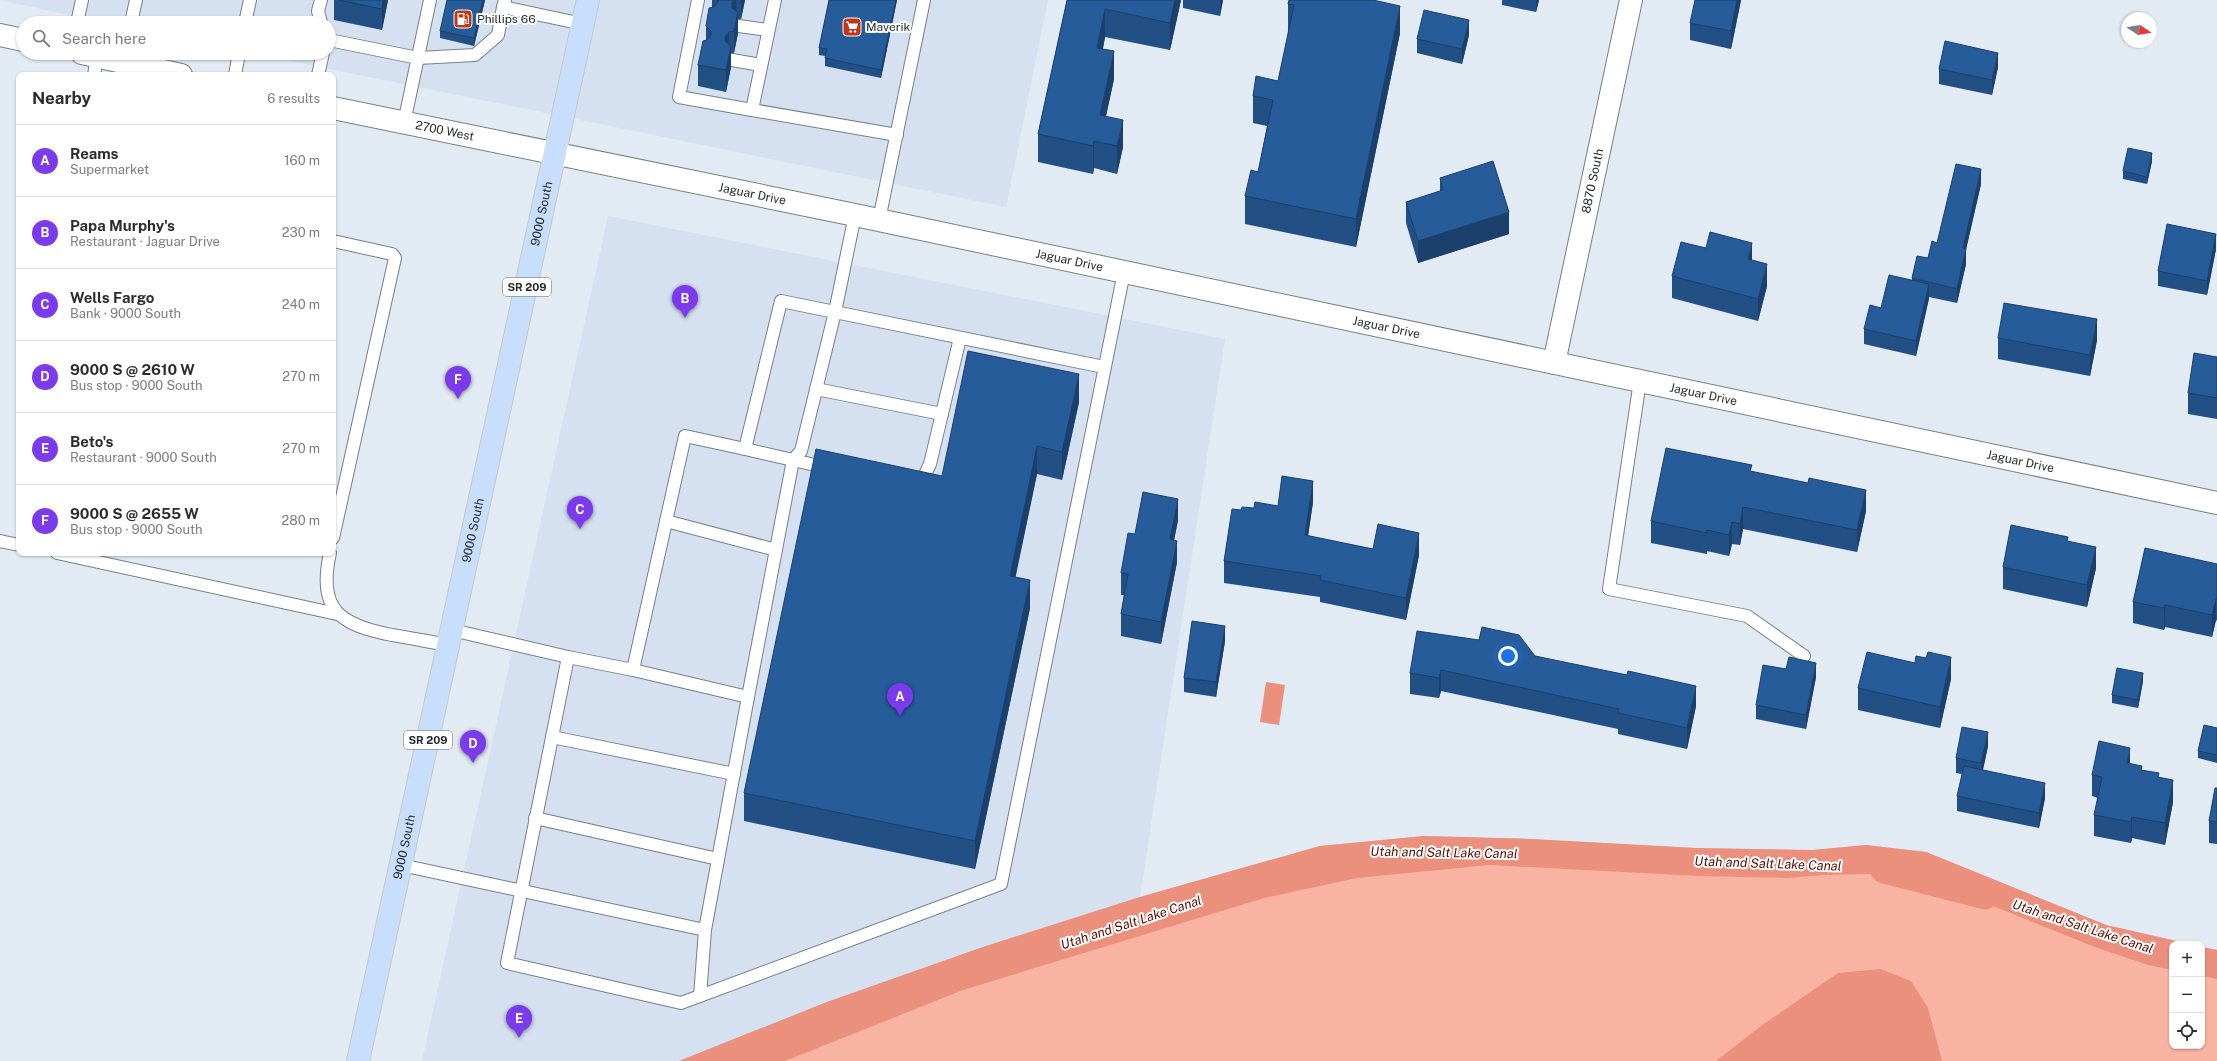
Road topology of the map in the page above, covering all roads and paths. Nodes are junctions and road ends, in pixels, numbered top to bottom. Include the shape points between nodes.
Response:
1 (82, 0) edge
2 (136, 0) edge
3 (250, 0) edge
4 (321, 0) edge
5 (430, 0) edge
6 (588, 0) edge
7 (698, 0) edge
8 (775, 0) edge
9 (924, 0) edge
10 (1631, 0) edge
11 (504, 4) edge
12 (79, 16) edge
13 (133, 16) edge
14 (247, 16) edge
15 (320, 16) edge
16 (583, 24) junction
17 (739, 26) dead end
18 (768, 30) junction
19 (0, 35) edge
20 (16, 38) edge
21 (336, 41) edge
22 (418, 58) junction
23 (107, 60) edge
24 (130, 60) edge
25 (238, 60) edge
26 (321, 60) edge
27 (732, 60) edge
28 (91, 62) edge
29 (761, 65) junction
30 (171, 72) edge
31 (236, 72) edge
32 (319, 72) edge
33 (336, 109) edge
34 (752, 110) junction
35 (404, 123) junction
36 (897, 134) junction
37 (555, 154) junction
38 (855, 215) junction
39 (878, 220) junction
40 (336, 242) edge
41 (1124, 272) junction
42 (835, 312) junction
43 (960, 338) junction
44 (1554, 363) junction
45 (1104, 367) junction
46 (1640, 381) junction
47 (816, 389) junction
48 (942, 414) junction
49 (745, 449) junction
50 (793, 460) junction
51 (839, 470) edge
52 (907, 485) edge
53 (2217, 503) edge
54 (666, 521) junction
55 (336, 524) edge
56 (0, 541) edge
57 (16, 544) edge
58 (776, 550) junction
59 (71, 556) edge
60 (329, 556) edge
61 (337, 614) junction
62 (451, 638) junction
63 (1804, 656) dead end
64 (568, 657) junction
65 (633, 670) junction
66 (748, 697) junction
67 (552, 737) junction
68 (734, 774) junction
69 (535, 818) junction
70 (718, 859) junction
71 (400, 865) junction
72 (520, 892) junction
73 (705, 930) junction
74 (700, 996) junction
75 (358, 1061) edge

1 - 12 lane
2 - 13 lane
3 - 14 lane
4 - 15 lane via 318,11
5 - 22 lane
6 - 16 main road, 9000 South / SR 209
7 - 34 lane via 700,20 694,53 679,97
8 - 18 lane
9 - 36 lane
10 - 44 main road, 8870 South
11 - 16 lane
11 - 22 lane via 498,35 475,55
16 - 37 main road, 9000 South / SR 209
17 - 18 lane
18 - 29 lane
19 - 20 main road
21 - 22 lane
22 - 35 lane
23 - 28 main road
24 - 30 main road
25 - 31 lane
26 - 32 lane
27 - 29 lane
29 - 34 lane
33 - 35 main road, 2700 West
34 - 36 lane
35 - 37 main road, 2700 West
36 - 39 lane
37 - 38 main road, Jaguar Drive
37 - 62 main road, 9000 South / SR 209
38 - 39 main road, Jaguar Drive
38 - 42 lane
39 - 41 main road, Jaguar Drive
40 - 55 lane via 392,254 395,258
41 - 44 main road, Jaguar Drive
41 - 45 lane
42 - 43 lane
42 - 47 lane
42 - 49 lane via 781,301
43 - 45 lane
43 - 48 lane
44 - 46 main road, Jaguar Drive
45 - 74 lane via 1001,884
46 - 53 main road, Jaguar Drive
46 - 63 lane via 1609,589 1747,616
47 - 48 lane
47 - 50 lane via 801,451
48 - 52 lane via 930,464 922,481
49 - 50 lane
49 - 54 lane via 685,436
50 - 51 lane
50 - 58 lane
54 - 58 lane
54 - 65 lane
56 - 57 lane
58 - 66 lane
59 - 61 lane
60 - 61 lane via 325,579 331,603
61 - 62 lane via 366,630
62 - 64 lane
62 - 71 main road, 9000 South / SR 209
64 - 65 lane
64 - 67 lane
65 - 66 lane
66 - 68 lane
67 - 68 lane
67 - 69 lane
68 - 70 lane
69 - 70 lane
69 - 72 lane
70 - 73 lane
71 - 72 lane
71 - 75 main road, 9000 South / SR 209
72 - 73 lane
72 - 74 lane via 507,963 681,1003
73 - 74 lane

